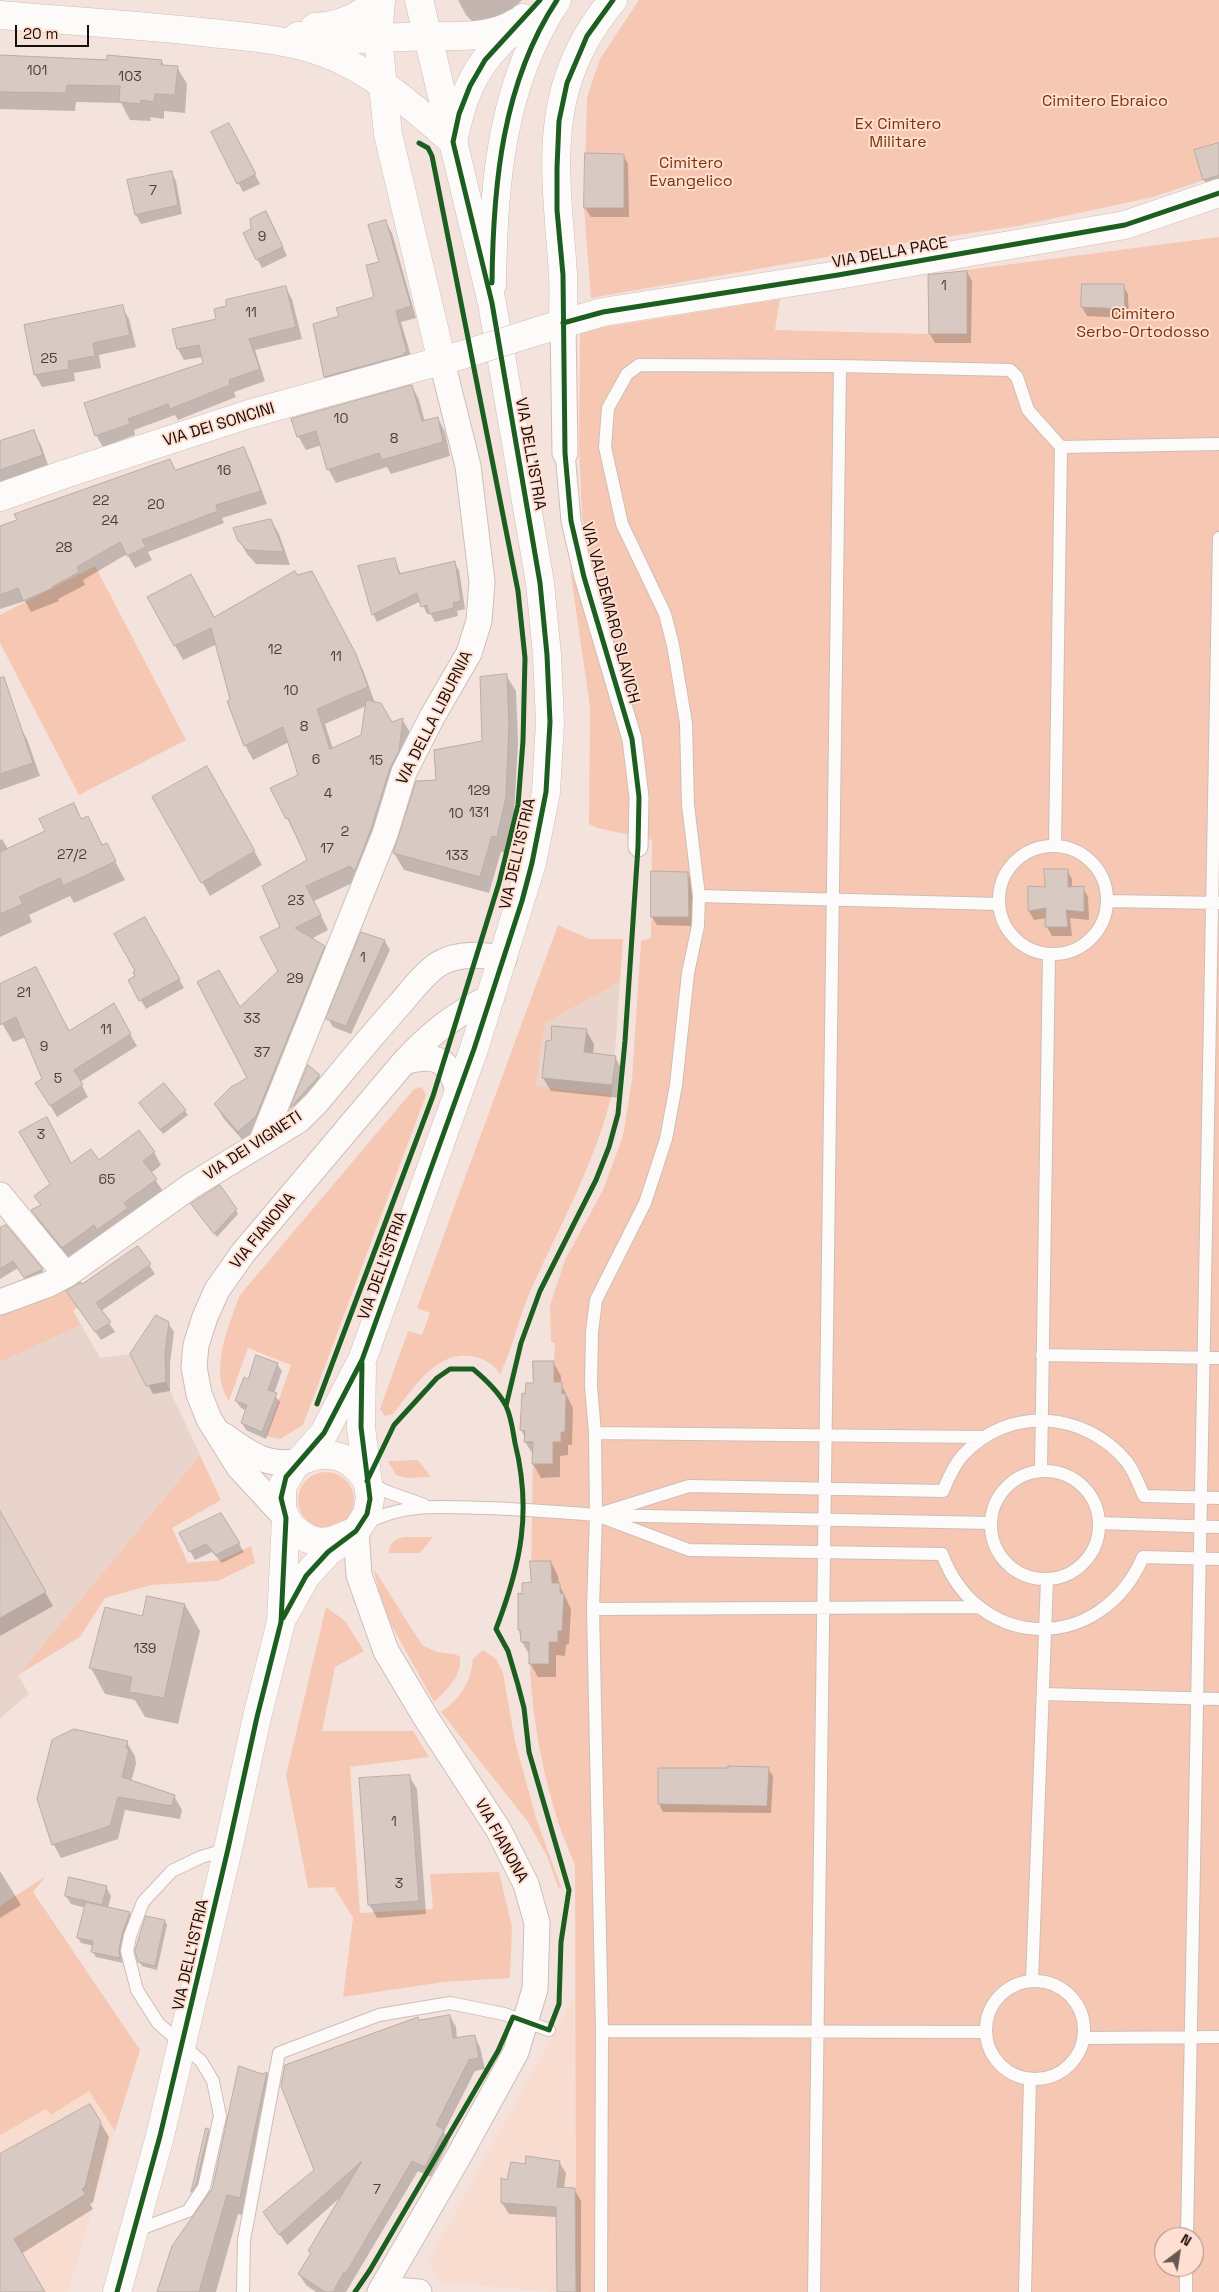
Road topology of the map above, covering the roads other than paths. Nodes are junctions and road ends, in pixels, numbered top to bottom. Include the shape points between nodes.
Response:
1 (379, 0) edge
2 (419, 0) edge
3 (557, 0) edge
4 (613, 0) edge
5 (531, 9) edge
6 (0, 15) edge
7 (196, 31) junction
8 (427, 36) junction
9 (378, 38) junction
10 (382, 85) junction
11 (453, 142) junction
12 (1219, 193) edge
13 (492, 303) junction
14 (550, 327) junction
15 (452, 358) junction
16 (840, 366) junction
17 (1219, 444) edge
18 (1061, 447) junction
19 (565, 453) joint
20 (0, 497) edge
21 (1219, 538) edge
22 (1055, 845) junction
23 (638, 847) dead end
24 (699, 896) junction
25 (833, 899) junction
26 (1108, 902) junction
27 (1216, 903) edge
28 (998, 904) junction
29 (1049, 955) junction
30 (504, 959) junction
31 (492, 996) junction
32 (404, 1062) junction
33 (458, 1091) junction
34 (261, 1143) junction
35 (0, 1196) edge
36 (66, 1274) junction
37 (0, 1302) edge
38 (1042, 1355) junction
39 (1204, 1358) junction
40 (1219, 1358) edge
41 (362, 1360) junction
42 (1042, 1419) junction
43 (213, 1427) junction
44 (595, 1433) junction
45 (825, 1436) junction
46 (983, 1437) junction
47 (301, 1461) junction
48 (1040, 1471) junction
49 (367, 1481) junction
50 (825, 1489) junction
51 (1201, 1497) junction
52 (1219, 1498) edge
53 (428, 1507) junction
54 (596, 1515) junction
55 (286, 1518) junction
56 (824, 1520) junction
57 (991, 1523) junction
58 (1099, 1523) junction
59 (1200, 1526) junction
60 (1219, 1527) edge
61 (356, 1531) junction
62 (824, 1552) junction
63 (1200, 1558) junction
64 (1219, 1559) edge
65 (1048, 1579) junction
66 (978, 1606) junction
67 (823, 1608) junction
68 (593, 1609) junction
69 (281, 1622) junction
70 (1046, 1629) junction
71 (1043, 1694) junction
72 (1197, 1699) junction
73 (1219, 1699) edge
74 (228, 1849) junction
75 (1032, 1981) junction
76 (525, 2021) junction
77 (549, 2030) dead end
78 (602, 2031) junction
79 (817, 2032) junction
80 (986, 2032) junction
81 (1191, 2037) junction
82 (1219, 2037) edge
83 (1084, 2038) junction
84 (183, 2045) junction
85 (1030, 2079) junction
86 (1187, 2227) edge
87 (136, 2231) junction
88 (1186, 2277) edge
89 (381, 2290) edge
90 (117, 2292) edge
91 (243, 2292) edge
92 (419, 2292) edge
93 (601, 2292) edge
94 (814, 2292) edge
95 (1025, 2292) edge
96 (1186, 2292) edge

1 - 7 main road via 357,16 329,26
1 - 9 main road
2 - 8 main road
3 - 13 main road via 525,61 497,168
4 - 14 main road via 587,36 566,83 560,121 557,210 563,275
5 - 8 main road via 509,27 480,35
5 - 11 main road via 485,60 459,114
6 - 7 main road
7 - 9 main road
7 - 10 main road via 285,41 320,51
8 - 9 main road
8 - 11 main road
9 - 10 main road
10 - 11 main road
10 - 15 main road via 388,134
11 - 13 main road
12 - 14 main road, VIA DELLA PACE via 1125,225 603,312
13 - 30 main road, VIA DELL'ISTRIA via 540,583 550,722 546,792 532,863
14 - 15 main road, VIA DELLA PACE, bridge
14 - 19 street, VIA VALDEMARO SLAVICH
15 - 20 main road, VIA DEI SONCINI via 249,414
15 - 34 street, VIA DELLA LIBURNIA via 482,582 479,620 469,653 404,772 385,834
16 - 18 lane via 1010,370 1017,377 1028,410
16 - 24 lane via 639,365 627,374 608,408 605,446 622,524 665,614 673,645 686,724 688,805
16 - 25 lane
17 - 18 lane
18 - 22 lane
19 - 23 street, VIA VALDEMARO SLAVICH via 571,521 584,577 632,739 638,798
21 - 27 lane
22 - 26 lane via 1082,853 1098,868 1106,884
22 - 28 lane via 1032,849 1011,864 999,888
24 - 25 lane
24 - 44 lane via 698,926 688,973 676,1085 666,1139 645,1203 596,1300 591,1386
25 - 28 lane
25 - 45 lane
26 - 27 lane
26 - 29 lane via 1103,924 1091,940 1072,952
27 - 39 lane
28 - 29 lane via 1004,924 1015,939 1033,951
29 - 38 lane
30 - 31 main road, VIA DELL'ISTRIA
30 - 34 street, VIA DEI VIGNETI via 471,955 438,965 384,1022 316,1103 299,1120
31 - 32 street, VIA FIANONA via 428,1036
31 - 33 main road, VIA DELL'ISTRIA
32 - 33 street via 418,1058 434,1059 447,1065 454,1075
32 - 43 street, VIA FIANONA via 243,1253 217,1290 196,1345 194,1367 199,1394
33 - 41 main road, VIA DELL'ISTRIA
34 - 36 street, VIA DEI VIGNETI via 191,1186
35 - 36 street
36 - 37 street, VIA DEI VIGNETI via 49,1284
38 - 39 lane
38 - 42 lane
39 - 40 lane
39 - 51 lane
41 - 47 main road, VIA DELL'ISTRIA via 324,1433
41 - 49 main road, VIA DELL'ISTRIA via 361,1427
42 - 46 lane via 1011,1424
42 - 48 lane
42 - 51 lane via 1067,1422 1093,1432 1113,1447 1128,1464 1144,1496
43 - 47 street via 245,1451 266,1461 285,1464
43 - 55 street, VIA FIANONA via 240,1467
44 - 45 lane
44 - 54 lane
45 - 46 lane
45 - 50 lane
46 - 50 lane via 963,1455 943,1491
47 - 49 main road via 321,1454 334,1454 354,1465
47 - 55 main road, VIA DELL'ISTRIA via 286,1477 282,1487 282,1508
48 - 57 lane via 1007,1486 995,1503
48 - 58 lane via 1068,1477 1079,1484 1090,1496
49 - 53 lane via 385,1492
49 - 61 main road, VIA DELL'ISTRIA via 370,1499 367,1514
50 - 54 lane via 689,1486
50 - 56 lane
51 - 52 lane
51 - 59 lane
53 - 54 lane
53 - 61 lane via 380,1517
54 - 56 lane
54 - 62 lane via 689,1550
54 - 68 lane
55 - 61 main road via 299,1534 320,1542
55 - 69 main road, VIA DELL'ISTRIA
56 - 57 lane
56 - 62 lane
57 - 65 lane via 995,1546 1002,1559 1032,1578
58 - 59 lane
58 - 65 lane via 1092,1551 1082,1565 1066,1575
59 - 60 lane
59 - 63 lane
61 - 69 main road, VIA DELL'ISTRIA via 328,1552 306,1576
61 - 76 street, VIA FIANONA via 359,1575 386,1651 498,1829 526,1884 537,1923 535,1989
62 - 66 lane via 942,1554 957,1586
62 - 67 lane
63 - 64 lane
63 - 70 lane via 1143,1557 1123,1592 1105,1609 1080,1622
63 - 72 lane
65 - 70 lane
66 - 67 lane
66 - 70 lane via 996,1619 1017,1626
67 - 68 lane
67 - 79 lane
68 - 78 lane
69 - 74 main road, VIA DELL'ISTRIA
70 - 71 lane
71 - 72 lane
71 - 75 lane
72 - 73 lane
72 - 81 lane
74 - 84 main road, VIA DELL'ISTRIA
74 - 84 lane via 172,1870 144,1902 127,1952 137,1990 158,2023
75 - 80 lane via 1016,1985 995,2002
75 - 83 lane via 1050,1984 1072,1998 1081,2013
76 - 77 lane
76 - 89 street, VIA FIANONA via 516,2052 496,2090
76 - 91 lane via 450,2003 379,2016 279,2053 244,2240
78 - 79 lane
78 - 93 lane
79 - 80 lane
79 - 94 lane
80 - 85 lane via 989,2047 1000,2064 1014,2074
81 - 82 lane
81 - 83 lane
81 - 86 lane
83 - 85 lane via 1077,2056 1068,2067 1053,2076
84 - 87 main road, VIA DELL'ISTRIA
84 - 87 lane via 201,2061 212,2081 220,2116 204,2187 188,2211
85 - 95 lane
87 - 90 main road, VIA DELL'ISTRIA
88 - 96 lane
89 - 92 street

